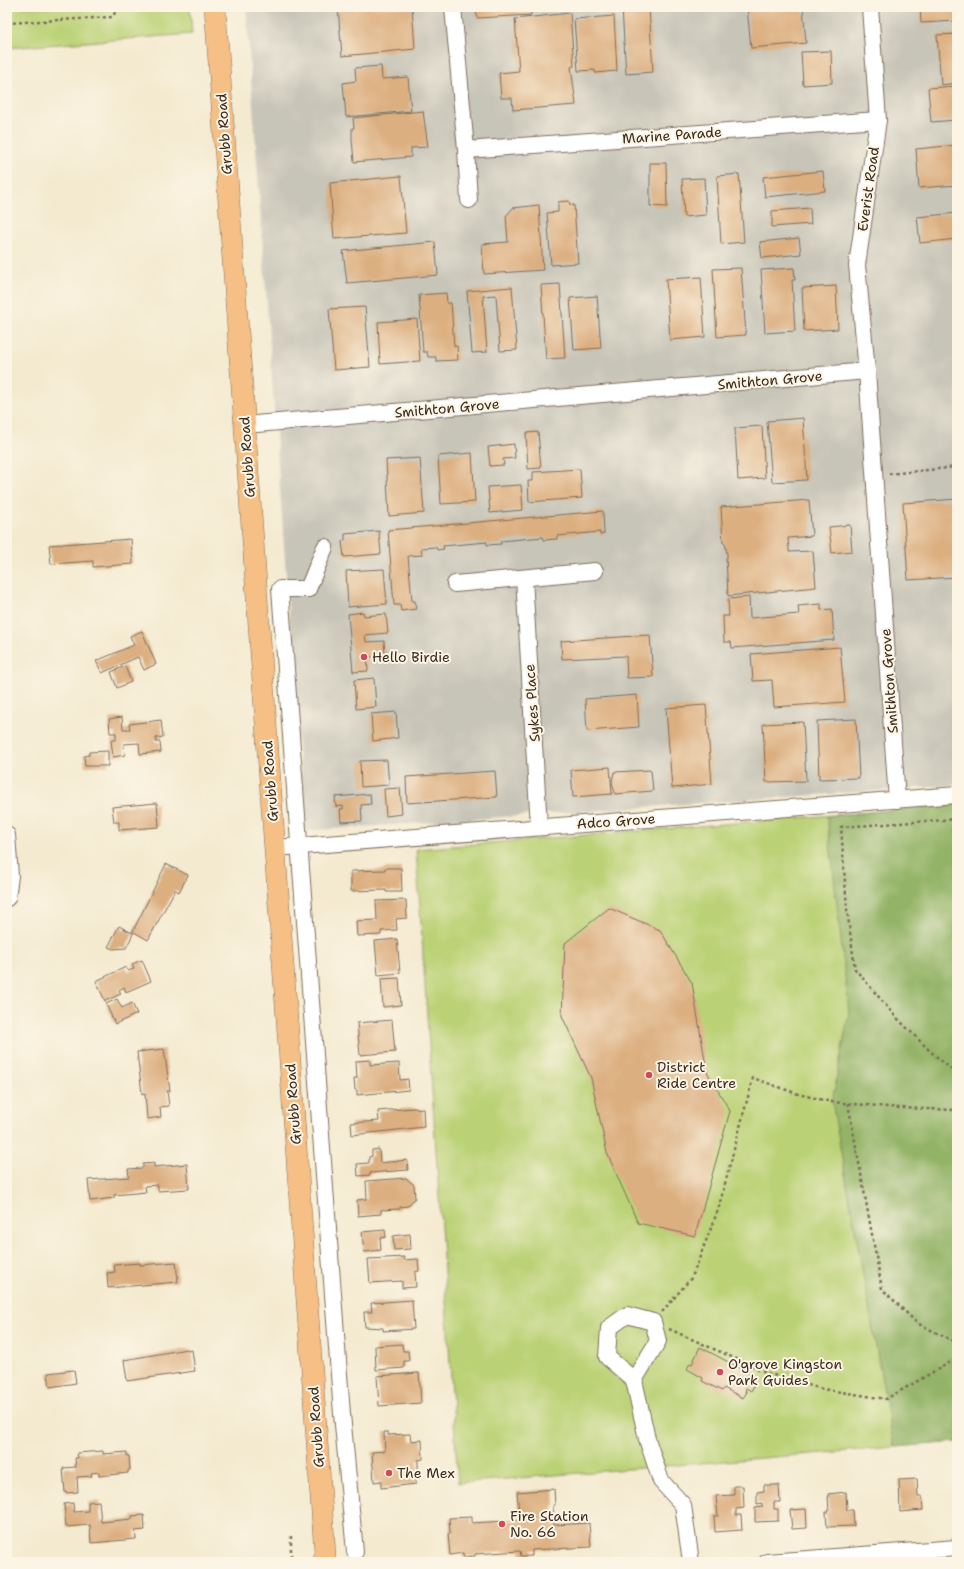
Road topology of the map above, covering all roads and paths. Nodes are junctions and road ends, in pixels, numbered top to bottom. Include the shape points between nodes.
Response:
1 (119, 7) edge
2 (215, 7) edge
3 (453, 7) edge
4 (870, 7) edge
5 (7, 23) edge
6 (878, 120) junction
7 (466, 150) junction
8 (469, 200) dead end
9 (867, 371) junction
10 (245, 425) junction
11 (957, 467) edge
12 (875, 475) junction
13 (325, 547) dead end
14 (595, 571) dead end
15 (524, 578) junction
16 (455, 584) dead end
17 (957, 795) edge
18 (897, 800) junction
19 (957, 819) edge
20 (539, 827) junction
21 (7, 835) edge
22 (300, 846) junction
23 (274, 848) junction
24 (7, 898) edge
25 (957, 1074) edge
26 (848, 1103) junction
27 (957, 1110) edge
28 (653, 1322) junction
29 (957, 1343) edge
30 (957, 1360) edge
31 (634, 1380) junction
32 (291, 1536) dead end
33 (957, 1548) edge
34 (355, 1552) dead end
35 (326, 1559) edge
36 (291, 1562) edge
37 (690, 1562) edge
38 (767, 1562) edge

1 - 5 path via 112,17
2 - 10 main road, Grubb Road
3 - 7 street
4 - 6 street, Everist Road
6 - 7 street, Marine Parade
6 - 9 street, Everist Road via 857,265
7 - 8 street
9 - 10 street, Smithton Grove
9 - 12 street, Smithton Grove
10 - 23 main road, Grubb Road
11 - 12 path
12 - 18 street, Smithton Grove
13 - 22 street, Grubb Road via 308,589 280,589
14 - 15 street
15 - 16 street
15 - 20 street, Sykes Place
17 - 18 street, Adco Grove
18 - 20 street, Adco Grove
19 - 25 path via 841,827 847,909 855,969 895,1016
20 - 22 street, Adco Grove
21 - 24 street via 10,876
22 - 23 street, Adco Grove
22 - 34 street, Grubb Road via 342,1414
23 - 35 main road, Grubb Road
26 - 27 path
26 - 28 path via 798,1094 753,1078 718,1210 692,1277
26 - 29 path via 882,1289 917,1323
28 - 30 path via 770,1374 822,1389 886,1399
28 - 31 street via 658,1341
28 - 31 street via 627,1315 609,1328 607,1357
31 - 37 street via 647,1439 661,1482 683,1505
32 - 36 path
33 - 38 street

